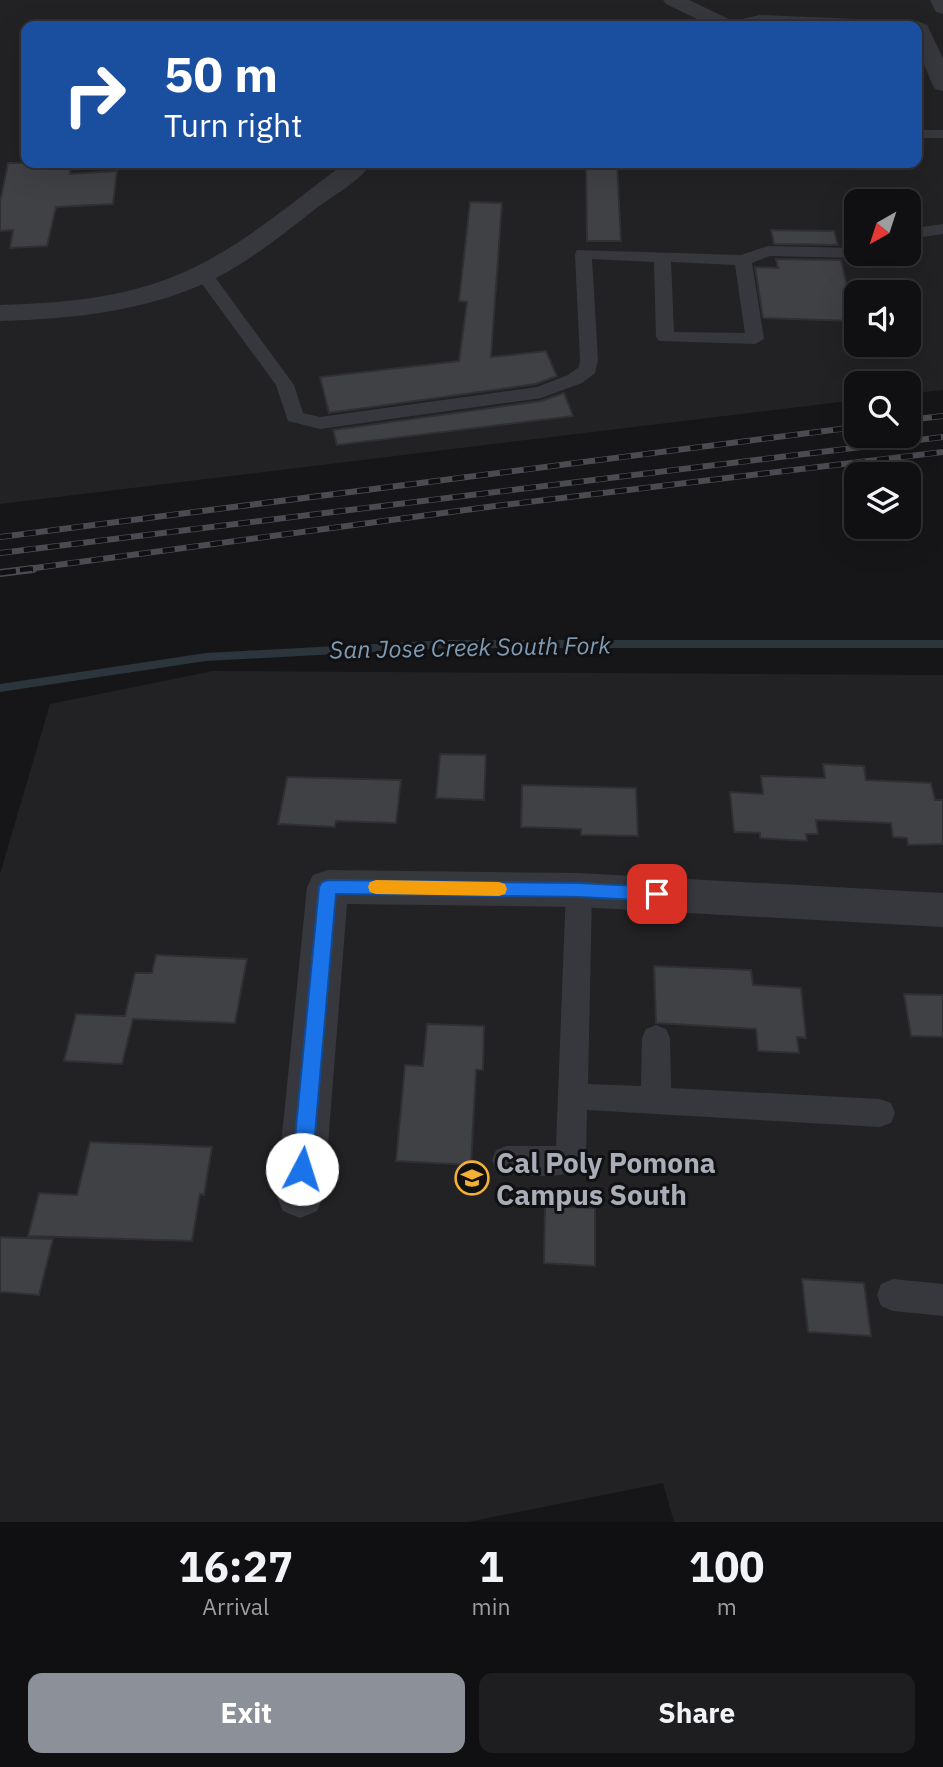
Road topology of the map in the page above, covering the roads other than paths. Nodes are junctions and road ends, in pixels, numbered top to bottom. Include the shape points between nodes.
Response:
1 (673, 0) edge
2 (940, 0) edge
3 (943, 8) edge
4 (943, 13) edge
5 (878, 18) edge
6 (717, 21) edge
7 (760, 21) edge
8 (922, 25) edge
9 (922, 39) edge
10 (943, 83) edge
11 (922, 134) edge
12 (943, 134) edge
13 (353, 168) edge
14 (943, 229) edge
15 (921, 232) edge
16 (844, 253) edge
17 (662, 257) junction
18 (743, 260) junction
19 (203, 273) junction
20 (0, 313) edge
21 (579, 890) junction
22 (943, 910) edge
23 (656, 1038) dead end
24 (573, 1096) junction
25 (656, 1101) junction
26 (880, 1113) dead end
27 (507, 1160) dead end
28 (300, 1195) dead end
29 (893, 1295) dead end
30 (943, 1300) edge

1 - 6 street
2 - 3 street
4 - 8 street
5 - 7 street
9 - 10 street
11 - 12 lane
13 - 19 street via 255,241
14 - 15 lane
16 - 18 lane via 768,251
17 - 18 lane
17 - 18 lane via 665,337 755,339
17 - 19 lane via 583,254 589,360 588,369 575,379 541,392 320,422 295,417 285,385
19 - 20 street via 156,292 94,307
21 - 22 street
21 - 24 lane
21 - 28 street via 328,887
23 - 25 lane
24 - 25 lane
24 - 27 lane via 571,1160
25 - 26 lane
29 - 30 lane

